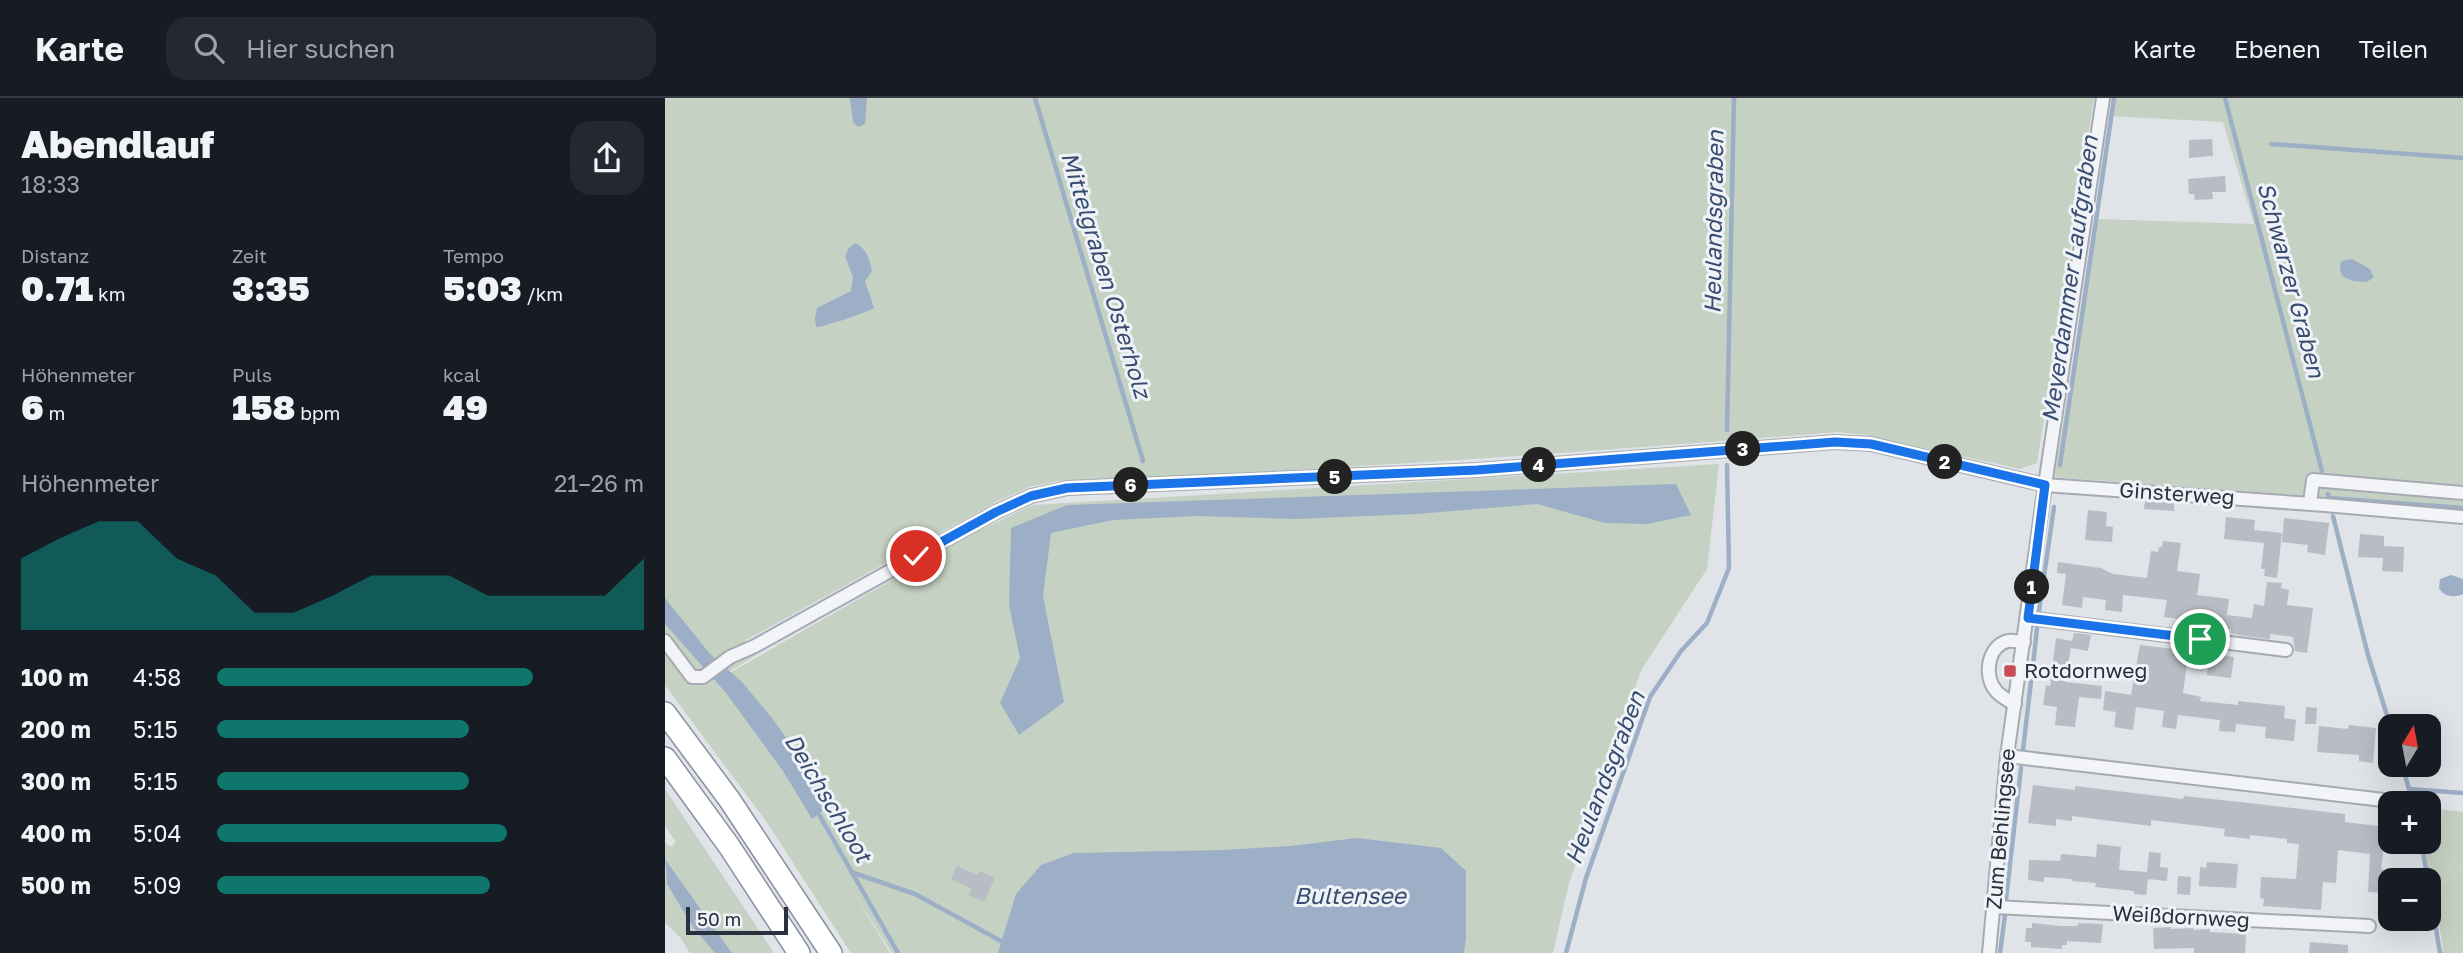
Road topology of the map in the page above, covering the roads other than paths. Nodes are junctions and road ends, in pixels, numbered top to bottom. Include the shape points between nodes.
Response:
1 (2103, 98) edge
2 (2045, 485) junction
3 (2463, 493) edge
4 (2309, 503) junction
5 (2463, 517) edge
6 (2028, 618) junction
7 (665, 641) edge
8 (2024, 642) junction
9 (2285, 650) dead end
10 (2015, 705) junction
11 (665, 712) edge
12 (2007, 756) junction
13 (665, 758) edge
14 (2378, 799) edge
15 (1994, 907) junction
16 (2369, 926) dead end
17 (799, 953) edge
18 (831, 953) edge
19 (1989, 953) edge

1 - 2 street, Zum Behlingsee
2 - 4 street, Ginsterweg
2 - 6 street, Zum Behlingsee
2 - 7 street, Ginsterweg via 1871,444 1835,442 1477,470 1067,488 1031,496 996,512 730,657 703,677 692,677
3 - 4 street via 2313,480
4 - 5 street, Ginsterweg
6 - 8 street, Zum Behlingsee
6 - 9 street
8 - 10 street, Zum Behlingsee
8 - 10 street via 2008,641 1996,647 1989,662 1996,691
10 - 12 street, Zum Behlingsee
11 - 18 highway
12 - 14 street
12 - 15 street, Zum Behlingsee
13 - 17 highway
15 - 16 street, Weißdornweg
15 - 19 street, Zum Behlingsee

